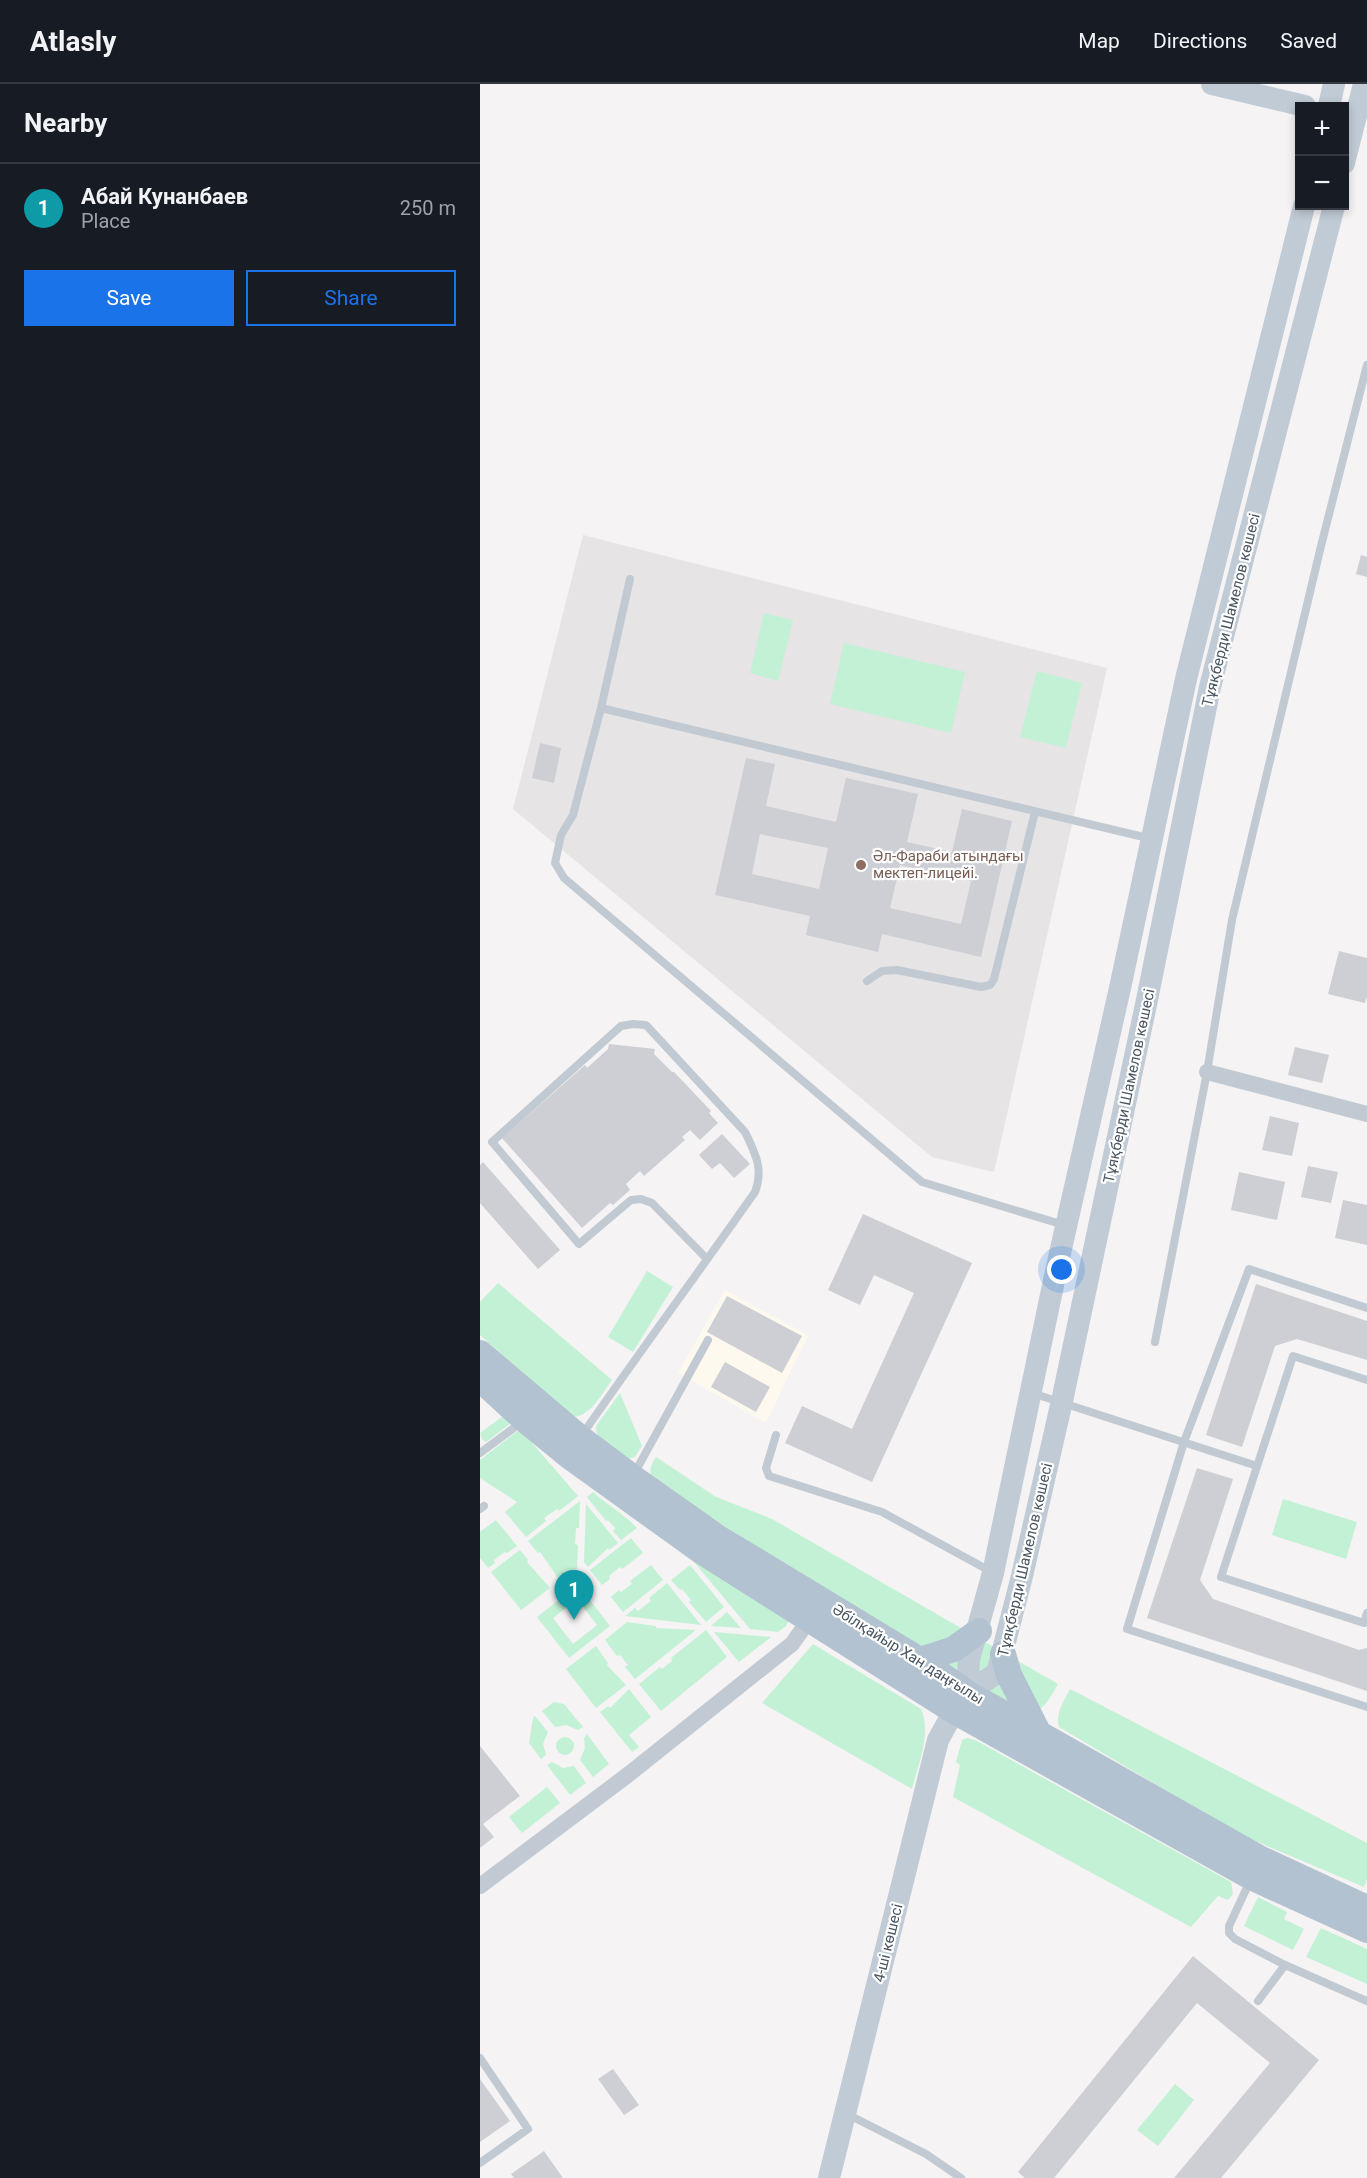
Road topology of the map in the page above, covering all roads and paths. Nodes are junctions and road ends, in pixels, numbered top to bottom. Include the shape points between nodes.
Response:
1 (1212, 84) edge
2 (1334, 84) edge
3 (1364, 84) edge
4 (1330, 102) edge
5 (1295, 104) edge
6 (1356, 118) edge
7 (1346, 156) edge
8 (1303, 210) edge
9 (1333, 210) edge
10 (1367, 365) edge
11 (630, 579) dead end
12 (601, 708) junction
13 (1035, 812) junction
14 (1152, 840) junction
15 (867, 981) dead end
16 (1120, 988) junction
17 (1148, 995) junction
18 (1207, 1072) junction
19 (1367, 1114) edge
20 (1067, 1226) junction
21 (707, 1259) junction
22 (1367, 1308) edge
23 (708, 1340) dead end
24 (1155, 1342) dead end
25 (480, 1353) edge
26 (480, 1379) edge
27 (1367, 1380) edge
28 (1031, 1393) junction
29 (1062, 1401) junction
30 (531, 1412) junction
31 (776, 1435) dead end
32 (580, 1438) junction
33 (1184, 1442) junction
34 (480, 1453) edge
35 (1257, 1466) junction
36 (632, 1477) junction
37 (993, 1573) junction
38 (1367, 1613) edge
39 (809, 1620) junction
40 (979, 1631) junction
41 (1003, 1654) junction
42 (920, 1660) junction
43 (960, 1702) junction
44 (1367, 1707) edge
45 (1038, 1732) junction
46 (1256, 1868) junction
47 (480, 1886) edge
48 (1367, 1908) edge
49 (1367, 1930) edge
50 (1285, 1965) junction
51 (1258, 2001) dead end
52 (1367, 2001) edge
53 (480, 2058) edge
54 (846, 2114) junction
55 (480, 2163) edge
56 (830, 2178) edge
57 (961, 2178) edge

1 - 5 street
2 - 4 street
3 - 6 street
6 - 7 street
8 - 14 street, Тұяқберди Шамелов көшесі via 1186,679
9 - 17 street, Тұяқберди Шамелов көшесі via 1210,687
10 - 18 lane via 1232,920
11 - 12 lane
12 - 13 lane
12 - 20 lane via 573,815 561,835 555,863 564,878 922,1182
13 - 14 lane
13 - 15 lane via 990,985 981,987 897,970 882,971
14 - 16 street, Тұяқберди Шамелов көшесі
16 - 17 street
16 - 20 street, Тұяқберди Шамелов көшесі
17 - 29 street, Тұяқберди Шамелов көшесі
18 - 19 street
18 - 24 lane
20 - 28 street, Тұяқберди Шамелов көшесі
21 - 21 lane via 652,1203 641,1199 631,1200 579,1244 492,1142 621,1026 646,1025 746,1132 755,1152 760,1168 755,1192
21 - 32 lane
22 - 33 lane via 1249,1269
23 - 36 lane
25 - 30 main road, Әбілқайыр Хан даңғылы
26 - 30 main road, Әбілқайыр Хан даңғылы
27 - 35 lane via 1293,1356
28 - 29 lane
28 - 37 street, Тұяқберди Шамелов көшесі
29 - 33 lane
29 - 41 street, Тұяқберди Шамелов көшесі
30 - 32 main road, Әбілқайыр Хан даңғылы
30 - 34 lane
30 - 39 main road, Әбілқайыр Хан даңғылы via 605,1482 701,1551
31 - 37 lane via 766,1468 769,1476 882,1512
32 - 36 main road, Әбілқайыр Хан даңғылы
33 - 35 lane
33 - 44 lane via 1126,1629
35 - 38 lane via 1221,1577 1364,1623
36 - 42 main road, Әбілқайыр Хан даңғылы via 717,1537
37 - 40 street, Тұяқберди Шамелов көшесі
39 - 43 main road, Әбілқайыр Хан даңғылы
39 - 47 street via 792,1644
40 - 42 main road via 954,1649
40 - 43 street, Тұяқберди Шамелов көшесі
41 - 43 street, Тұяқберди Шамелов көшесі via 997,1674
41 - 45 main road via 1009,1675
42 - 43 main road, Әбілқайыр Хан даңғылы
43 - 45 main road, Әбілқайыр Хан даңғылы
43 - 46 main road, Әбілқайыр Хан даңғылы
43 - 54 street, 4-ші көшесі via 938,1740
45 - 46 main road, Әбілқайыр Хан даңғылы
46 - 48 main road, Әбілқайыр Хан даңғылы
46 - 49 main road, Әбілқайыр Хан даңғылы
46 - 50 lane via 1229,1926 1229,1934
50 - 51 lane
50 - 52 lane
53 - 55 lane via 528,2129
54 - 56 street, 4-ші көшесі
54 - 57 lane via 926,2154

